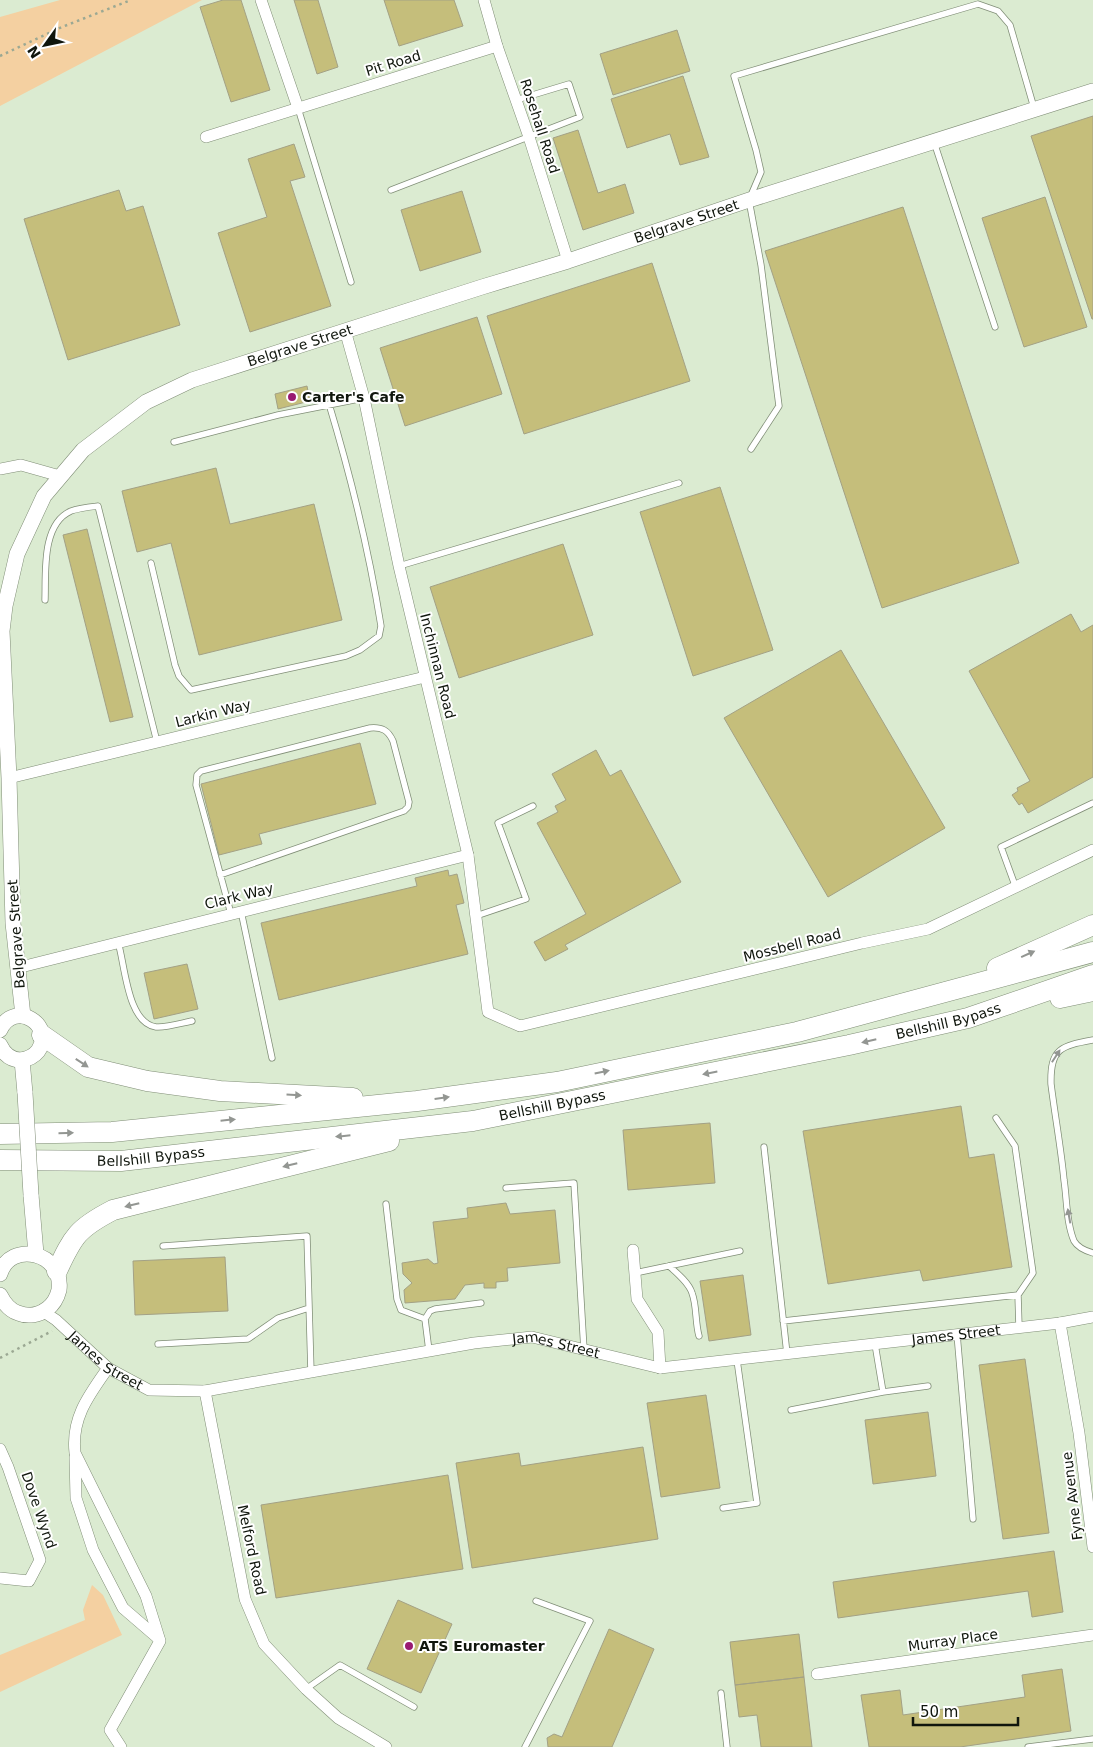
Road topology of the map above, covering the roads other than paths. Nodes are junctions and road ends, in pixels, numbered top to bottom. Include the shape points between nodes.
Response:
1 (261, 0) edge
2 (484, 0) edge
3 (497, 46) junction
4 (1093, 91) edge
5 (516, 100) junction
6 (298, 108) junction
7 (1034, 110) junction
8 (206, 137) dead end
9 (529, 137) junction
10 (934, 142) junction
11 (391, 190) dead end
12 (749, 200) junction
13 (568, 261) junction
14 (352, 282) dead end
15 (995, 327) dead end
16 (345, 330) junction
17 (364, 398) junction
18 (329, 404) junction
19 (174, 442) dead end
20 (751, 449) dead end
21 (0, 469) edge
22 (60, 476) junction
23 (679, 483) dead end
24 (151, 563) dead end
25 (398, 566) junction
26 (45, 600) dead end
27 (2, 607) edge
28 (425, 677) junction
29 (157, 742) junction
30 (9, 778) junction
31 (1093, 803) edge
32 (533, 806) dead end
33 (1093, 850) edge
34 (468, 855) junction
35 (220, 875) junction
36 (1016, 888) junction
37 (236, 912) junction
38 (476, 916) junction
39 (1093, 925) edge
40 (118, 942) junction
41 (1093, 952) edge
42 (17, 968) junction
43 (1093, 975) edge
44 (1093, 991) edge
45 (936, 995) junction
46 (488, 1012) joint
47 (22, 1016) junction
48 (968, 1018) junction
49 (192, 1022) dead end
50 (0, 1030) edge
51 (42, 1035) junction
52 (1093, 1040) edge
53 (0, 1045) edge
54 (272, 1058) dead end
55 (22, 1060) junction
56 (417, 1101) junction
57 (996, 1118) dead end
58 (473, 1121) junction
59 (0, 1134) edge
60 (764, 1147) dead end
61 (0, 1160) edge
62 (506, 1188) dead end
63 (386, 1204) dead end
64 (162, 1246) dead end
65 (633, 1250) dead end
66 (740, 1250) dead end
67 (1093, 1252) edge
68 (36, 1254) junction
69 (669, 1266) junction
70 (57, 1271) junction
71 (635, 1273) junction
72 (0, 1274) edge
73 (0, 1295) edge
74 (1018, 1295) junction
75 (482, 1303) dead end
76 (309, 1308) junction
77 (44, 1312) junction
78 (1093, 1317) edge
79 (425, 1319) junction
80 (783, 1321) junction
81 (1060, 1323) junction
82 (1019, 1327) junction
83 (958, 1334) junction
84 (699, 1336) dead end
85 (158, 1344) dead end
86 (875, 1344) junction
87 (584, 1350) junction
88 (429, 1351) junction
89 (787, 1354) junction
90 (737, 1360) junction
91 (108, 1368) junction
92 (660, 1368) junction
93 (311, 1372) junction
94 (928, 1386) dead end
95 (205, 1391) junction
96 (883, 1392) junction
97 (791, 1410) dead end
98 (0, 1449) edge
99 (75, 1453) junction
100 (723, 1508) dead end
101 (973, 1519) dead end
102 (1092, 1530) edge
103 (1093, 1547) edge
104 (0, 1578) edge
105 (536, 1601) dead end
106 (1093, 1635) edge
107 (160, 1641) junction
108 (817, 1674) dead end
109 (306, 1690) junction
110 (721, 1693) dead end
111 (414, 1707) dead end
112 (1093, 1739) edge
113 (1061, 1745) edge
114 (121, 1747) edge
115 (386, 1747) edge
116 (525, 1747) edge
117 (727, 1747) edge
118 (1028, 1747) edge

1 - 6 street
2 - 3 street, Rosehall Road
3 - 5 street, Rosehall Road
3 - 6 street, Pit Road
4 - 7 street, Belgrave Street
5 - 9 street, Rosehall Road
5 - 9 lane via 569,84 580,117
6 - 8 street, Pit Road
6 - 14 lane
7 - 10 street, Belgrave Street
7 - 12 lane via 1010,25 998,11 978,4 734,76 760,172
9 - 11 lane
9 - 13 street, Rosehall Road
10 - 12 street, Belgrave Street
10 - 15 lane
12 - 13 street, Belgrave Street
12 - 20 lane via 761,265 779,406
13 - 16 street, Belgrave Street
16 - 17 street, Inchinnan Road
16 - 22 street, Belgrave Street via 192,380 146,402 83,450
17 - 18 lane
17 - 25 street, Inchinnan Road
18 - 19 lane
18 - 24 lane via 369,561 381,626 379,636 346,656 191,690 179,676 175,665
21 - 22 street via 21,465
22 - 27 street, Belgrave Street via 44,496 17,554
23 - 25 lane
25 - 28 street, Inchinnan Road
26 - 29 lane via 47,550 53,528 70,511 98,506
27 - 30 street, Belgrave Street
28 - 29 street, Larkin Way
28 - 34 street, Inchinnan Road
29 - 30 street, Larkin Way
30 - 42 street, Belgrave Street via 10,886
31 - 36 lane via 1001,846
32 - 38 lane via 498,823 526,899
33 - 36 street, Mossbell Road
34 - 37 street, Clark Way
34 - 38 street, Inchinnan Road
35 - 35 lane via 196,785 197,775 202,770 370,728 380,727 390,734 409,802 404,811
35 - 37 lane
36 - 46 street, Mossbell Road via 928,929 520,1026
37 - 40 street, Clark Way
37 - 54 lane
38 - 46 street, Inchinnan Road
45 -> 39 highway
40 - 42 street, Clark Way
40 - 49 lane via 131,1000 143,1021 156,1027
41 - 45 highway, Bellshill Bypass
42 - 47 street, Belgrave Street
43 - 48 highway, Bellshill Bypass
44 - 48 highway
56 -> 45 highway, Bellshill Bypass via 557,1082 797,1032
47 - 50 street via 10,1018
47 - 51 street via 36,1022
48 -> 58 highway, Bellshill Bypass
51 - 55 street via 40,1049 35,1055
51 -> 56 highway via 88,1067 147,1081 220,1091
67 -> 52 lane via 1080,1247 1072,1233 1050,1068 1060,1050
53 - 55 street via 9,1056
55 - 68 street, bridge
59 -> 56 highway, Bellshill Bypass via 112,1132
57 - 74 lane via 1015,1146 1033,1273
58 -> 61 highway, Bellshill Bypass via 121,1161
58 -> 70 highway via 113,1210 91,1221 77,1234
60 - 80 lane
62 - 87 lane via 574,1183
63 - 79 lane via 397,1300 401,1310
64 - 76 lane via 307,1236
65 - 71 street
66 - 69 lane
68 - 70 street via 46,1258
68 - 72 street via 12,1258
69 - 71 lane
69 - 84 lane via 692,1292
70 - 77 street via 60,1281 58,1296
71 - 92 street via 637,1299 658,1332
73 - 77 street via 12,1311 22,1315
74 - 80 lane
74 - 82 lane
75 - 79 lane via 435,1309
76 - 85 lane via 278,1318 248,1339
76 - 93 lane
77 - 91 street, James Street
78 - 81 street, James Street
79 - 88 lane
80 - 89 lane
81 - 82 street, James Street
81 - 102 street, Fyne Avenue
82 - 83 street, James Street
83 - 86 street, James Street
83 - 101 lane
86 - 89 street, James Street
86 - 96 lane
87 - 88 street, James Street via 532,1337
87 - 92 street, James Street
88 - 93 street, James Street
89 - 90 street, James Street
90 - 92 street, James Street
90 - 100 lane via 757,1503
91 - 95 street, James Street via 149,1390
91 - 99 street via 82,1407 73,1439
93 - 95 street, James Street
94 - 96 lane
95 - 109 street, Melford Road via 246,1599 264,1644
96 - 97 lane
98 - 104 street, Dove Wynd via 40,1560 29,1581
99 - 107 street via 146,1596
99 - 107 street via 76,1498 93,1550 124,1608
102 - 103 street, Fyne Avenue
105 - 116 lane via 590,1620
106 - 108 street, Murray Place
107 - 114 street via 110,1730
109 - 111 lane via 340,1664
109 - 115 street, Melford Road via 338,1718
110 - 117 lane
112 - 113 lane
113 - 118 lane

